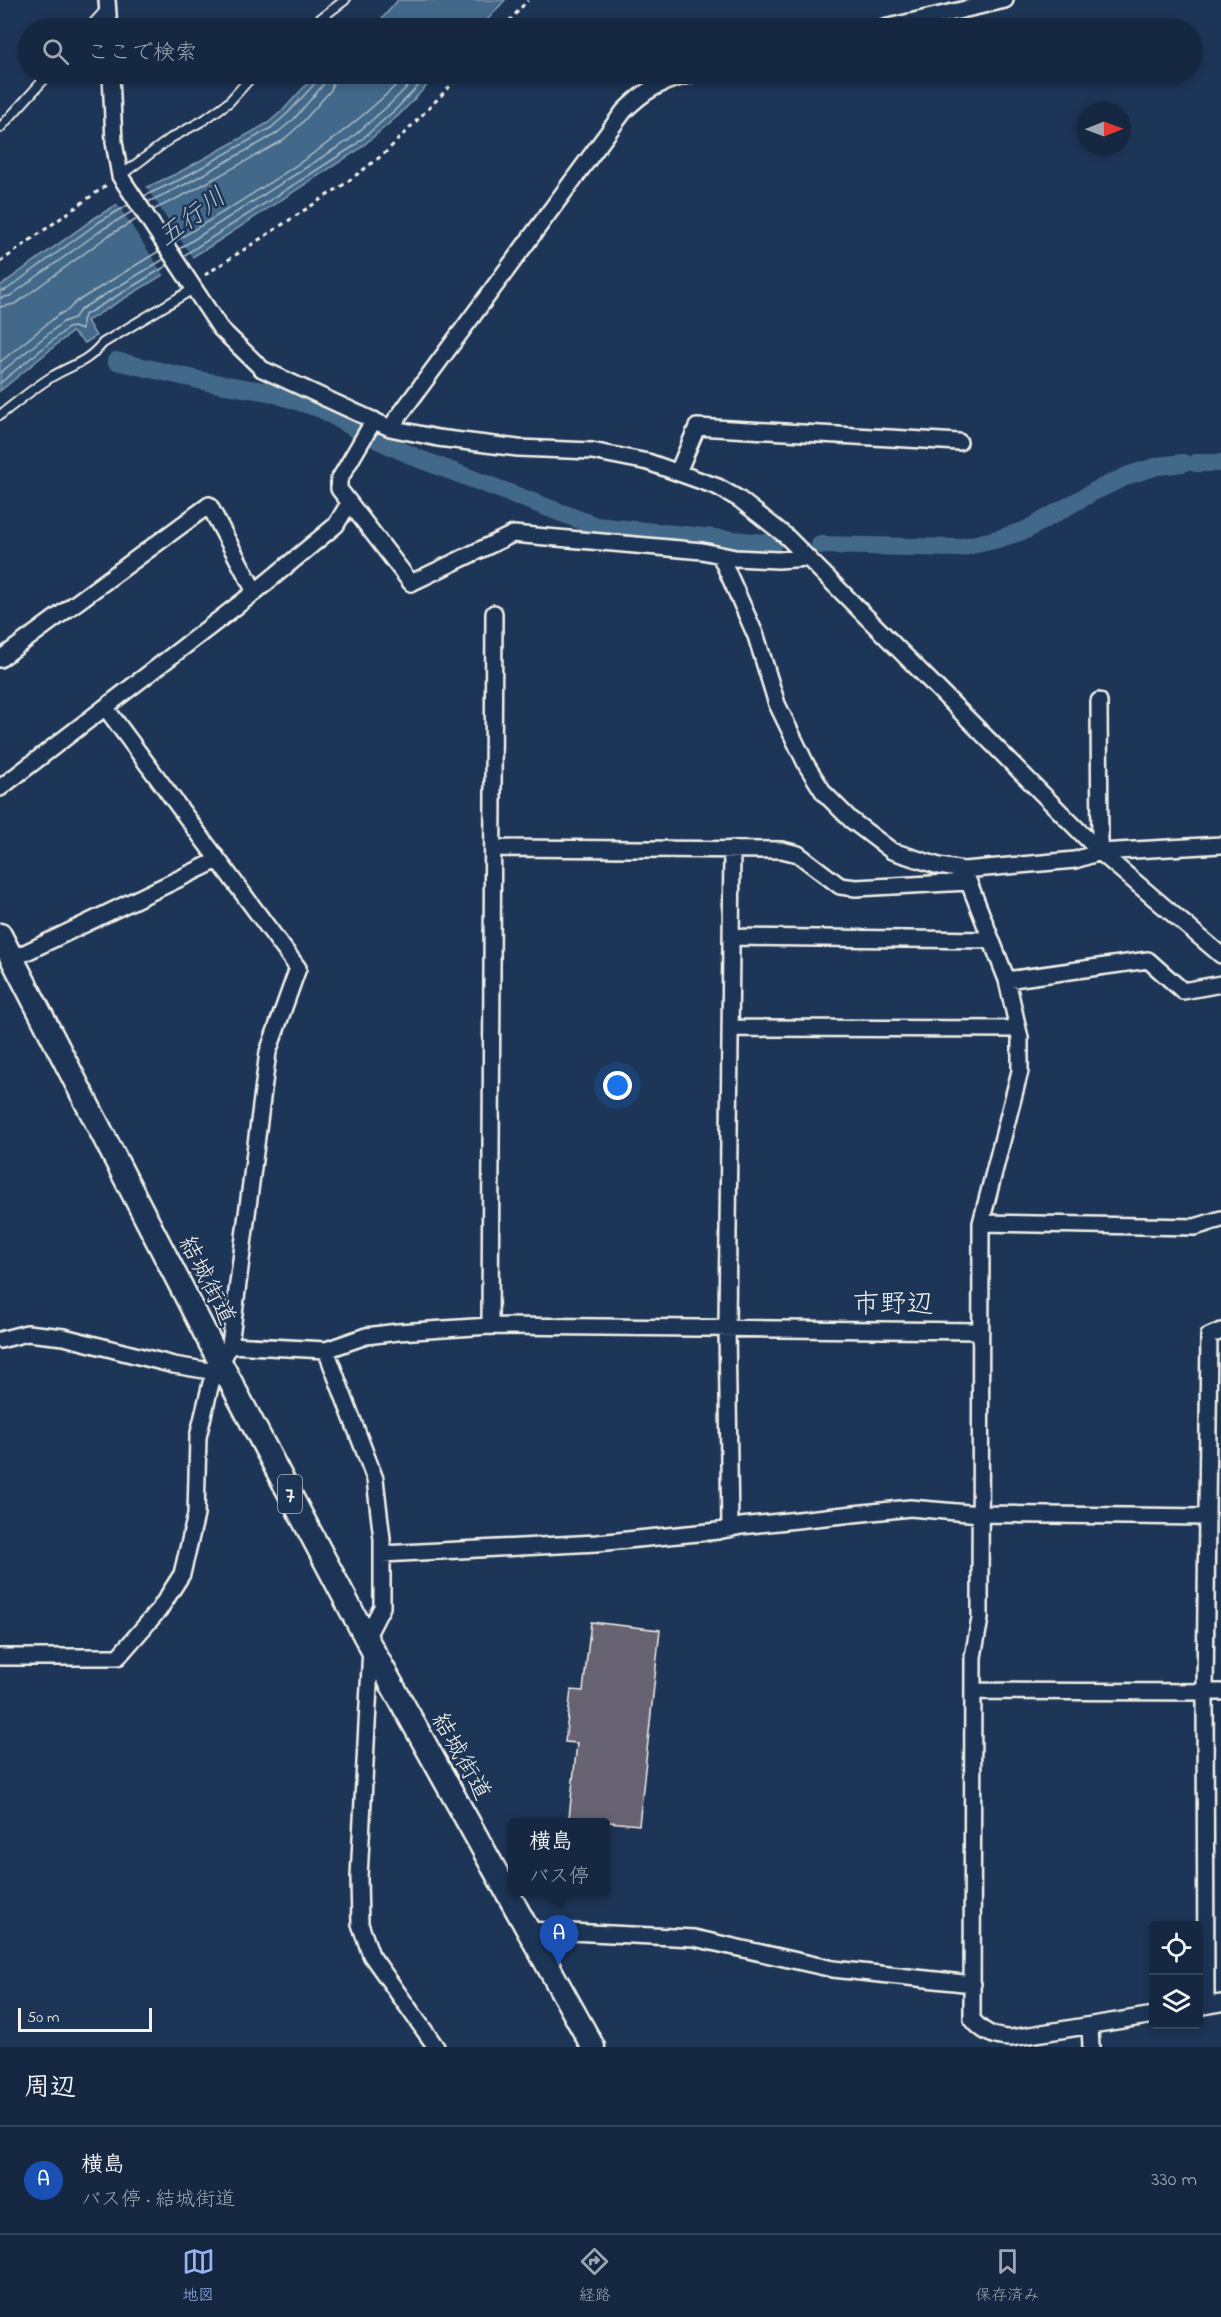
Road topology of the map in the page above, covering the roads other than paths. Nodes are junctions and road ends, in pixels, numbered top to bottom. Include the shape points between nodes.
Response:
1 (345, 0) edge
2 (1005, 0) edge
3 (107, 3) edge
4 (96, 18) edge
5 (108, 18) edge
6 (321, 18) edge
7 (927, 18) edge
8 (40, 84) edge
9 (111, 84) edge
10 (245, 84) edge
11 (658, 84) edge
12 (0, 128) edge
13 (122, 180) junction
14 (190, 284) junction
15 (0, 415) edge
16 (374, 420) junction
17 (390, 428) junction
18 (959, 442) dead end
19 (678, 472) junction
20 (349, 503) junction
21 (720, 555) junction
22 (808, 558) junction
23 (255, 592) junction
24 (494, 614) dead end
25 (0, 659) edge
26 (1099, 701) dead end
27 (105, 707) junction
28 (0, 788) edge
29 (1221, 845) edge
30 (494, 848) junction
31 (732, 849) junction
32 (1100, 852) junction
33 (218, 860) junction
34 (966, 876) junction
35 (0, 935) edge
36 (732, 938) junction
37 (991, 940) junction
38 (1221, 955) edge
39 (12, 959) junction
40 (1007, 980) junction
41 (1221, 984) edge
42 (731, 1028) junction
43 (1018, 1029) junction
44 (1221, 1219) edge
45 (981, 1223) junction
46 (490, 1326) junction
47 (727, 1328) junction
48 (981, 1331) junction
49 (1221, 1331) edge
50 (0, 1340) edge
51 (326, 1350) junction
52 (222, 1360) junction
53 (1214, 1439) edge
54 (980, 1514) junction
55 (1206, 1517) junction
56 (730, 1529) junction
57 (382, 1554) junction
58 (368, 1643) junction
59 (0, 1657) edge
60 (973, 1691) junction
61 (1213, 1692) edge
62 (508, 1894) edge
63 (509, 1896) edge
64 (528, 1930) junction
65 (973, 1984) junction
66 (1208, 2005) edge
67 (1149, 2016) edge
68 (1090, 2027) junction
69 (436, 2047) edge
70 (593, 2047) edge
71 (1091, 2047) edge

1 - 6 lane
2 - 7 street
3 - 4 lane
3 - 5 street
8 - 12 lane
9 - 13 street via 114,142
10 - 13 lane via 228,102 171,138
11 - 17 street via 624,111
13 - 14 street
14 - 15 lane via 103,343 74,368 54,376
14 - 16 street via 220,328 262,369
16 - 17 street
16 - 20 street via 339,480 339,489
17 - 19 street via 518,448 592,451
18 - 19 street via 697,427
19 - 22 street via 739,499
20 - 21 street via 411,583 513,534
20 - 23 street via 336,525
21 - 22 street via 778,560
21 - 34 street via 756,636 777,704 824,793 851,820 892,851
22 - 32 street
23 - 25 street via 209,505
23 - 27 street
24 - 30 street
26 - 32 street
27 - 28 street
27 - 33 street
29 - 32 street
30 - 31 street
30 - 46 street
31 - 34 street via 789,850 840,886 856,888
31 - 36 street
32 - 34 street via 1075,860
32 - 38 street
33 - 39 street
33 - 52 street via 298,968 268,1052
34 - 37 street
35 - 39 main road, 結城街道 / 7
36 - 37 street
36 - 42 street
37 - 40 street
39 - 52 main road, 結城街道 / 7
40 - 41 street via 1148,960 1183,991
40 - 43 street
42 - 43 street
42 - 47 street
43 - 45 street via 1020,1071
44 - 45 street via 1195,1227
45 - 48 street
46 - 47 street
46 - 51 street via 366,1336
47 - 48 street
47 - 56 street
48 - 54 street
49 - 53 street via 1209,1336
50 - 52 street via 27,1333 64,1337 174,1365
51 - 52 street
51 - 57 street via 375,1479
52 - 58 main road, 結城街道 / 7
52 - 59 street via 211,1383 198,1437 196,1515 182,1574 159,1610 118,1657
53 - 55 street
54 - 55 street
54 - 56 street via 910,1508
54 - 60 street via 980,1619
55 - 61 street
56 - 57 street via 597,1543
57 - 58 street via 382,1606
58 - 62 main road, 結城街道 / 7
58 - 69 street via 358,1877 360,1924 371,1955
60 - 61 street
60 - 65 street
61 - 66 street
63 - 64 main road, 結城街道 / 7
64 - 65 street via 694,1938 833,1969
64 - 70 main road, 結城街道 / 7
65 - 68 street via 972,2019 997,2038
67 - 68 street
68 - 71 street

